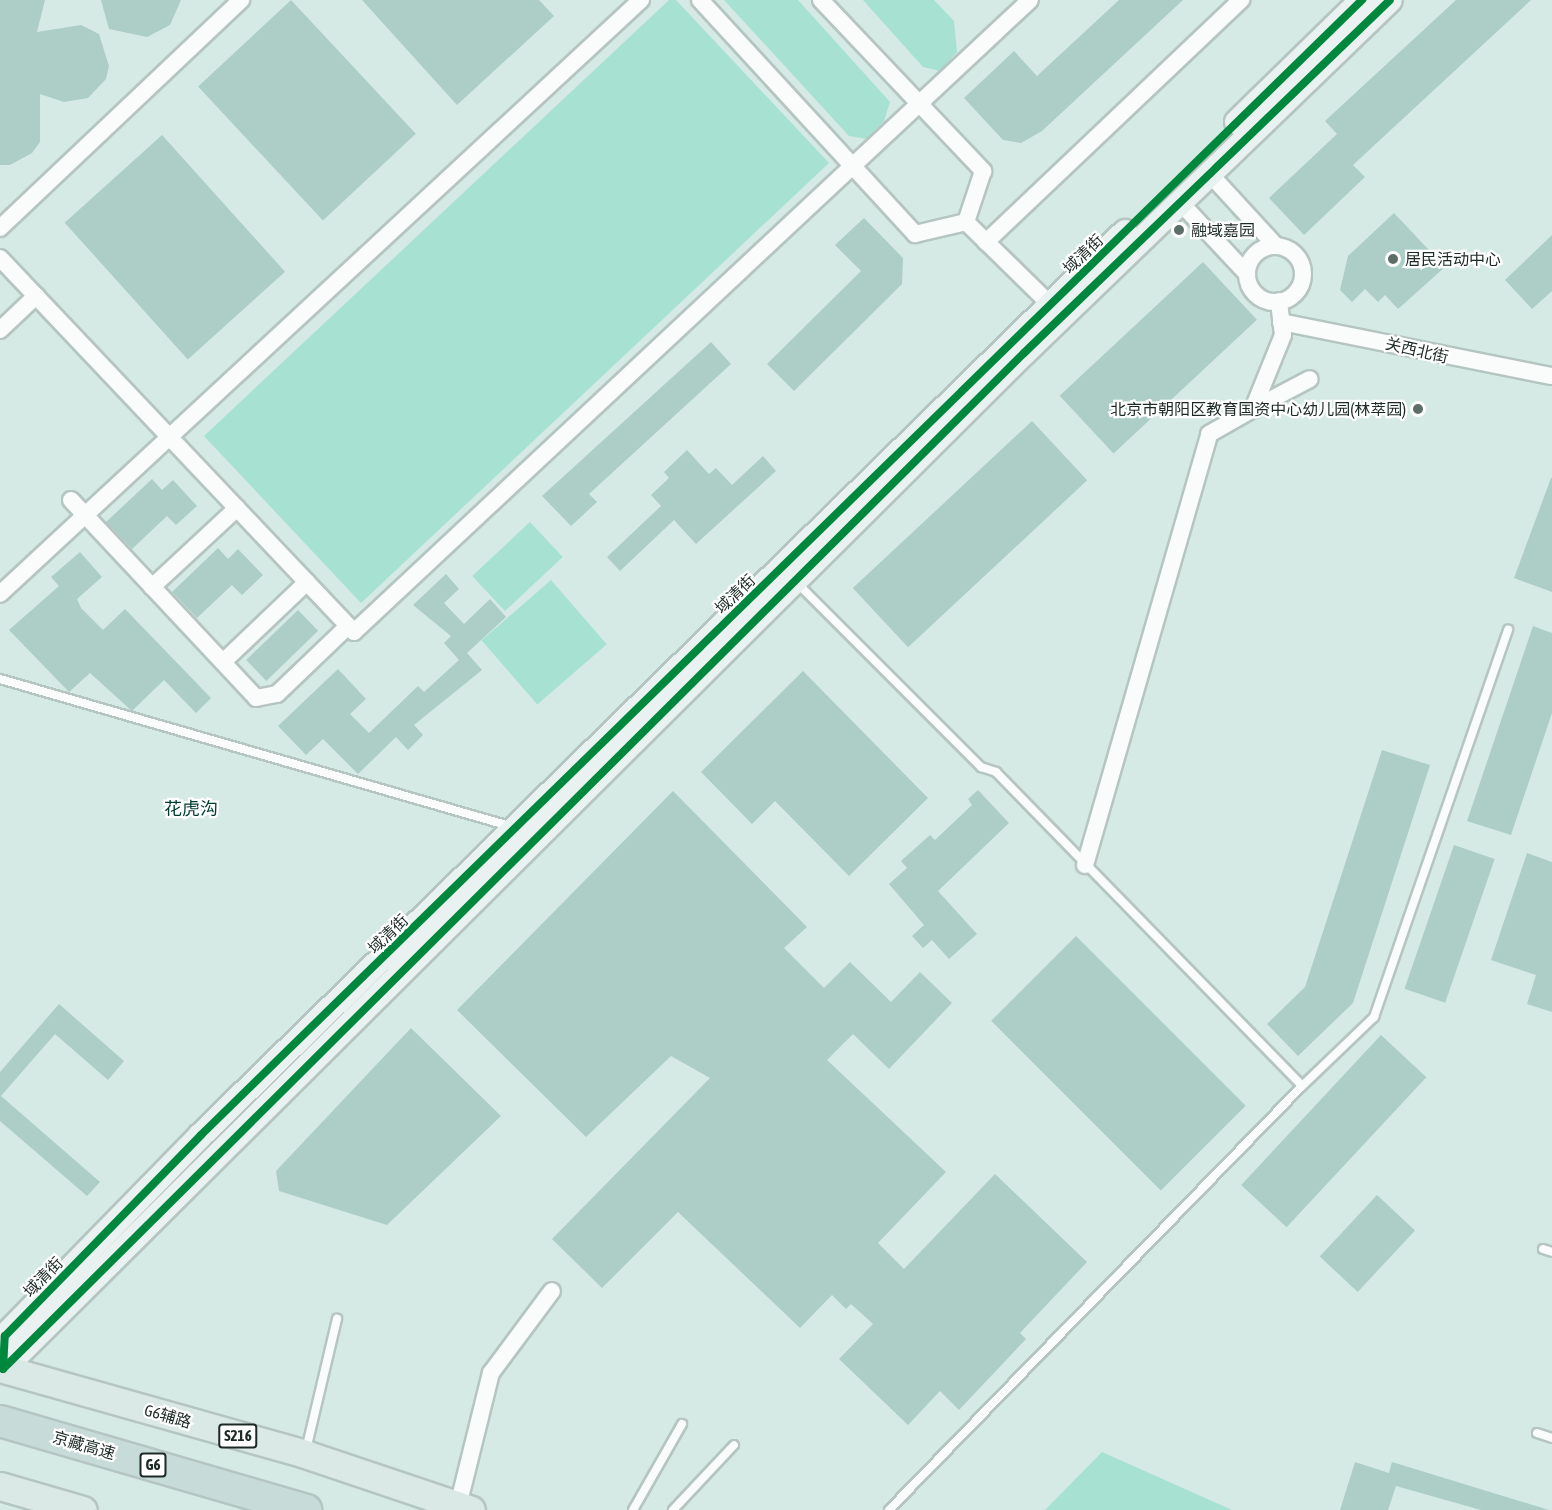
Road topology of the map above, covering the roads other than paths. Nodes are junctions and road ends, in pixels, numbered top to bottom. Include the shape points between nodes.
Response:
1 (241, 0) edge
2 (700, 0) edge
3 (821, 0) edge
4 (1030, 0) edge
5 (1241, 0) edge
6 (1362, 0) edge
7 (1389, 0) edge
8 (635, 2) edge
9 (919, 104) junction
10 (853, 166) junction
11 (1208, 172) junction
12 (1179, 201) junction
13 (966, 222) junction
14 (0, 228) edge
15 (986, 242) junction
16 (1276, 246) junction
17 (0, 258) edge
18 (1247, 274) junction
19 (36, 296) junction
20 (1279, 301) junction
21 (1057, 311) junction
22 (1281, 322) junction
23 (0, 330) edge
24 (1552, 376) edge
25 (1310, 379) dead end
26 (1252, 409) junction
27 (170, 437) junction
28 (71, 500) dead end
29 (237, 508) junction
30 (85, 515) junction
31 (788, 574) junction
32 (307, 582) junction
33 (152, 587) junction
34 (0, 594) edge
35 (348, 626) junction
36 (1508, 630) dead end
37 (223, 663) junction
38 (0, 679) edge
39 (515, 828) junction
40 (538, 834) junction
41 (1085, 865) junction
42 (1302, 1086) junction
43 (1543, 1249) dead end
44 (1552, 1252) edge
45 (552, 1291) dead end
46 (337, 1319) dead end
47 (2, 1368) edge
48 (0, 1421) edge
49 (682, 1424) dead end
50 (1537, 1433) dead end
51 (1552, 1438) edge
52 (0, 1439) edge
53 (734, 1445) dead end
54 (305, 1455) junction
55 (0, 1486) edge
56 (465, 1508) edge
57 (83, 1510) edge
58 (249, 1510) edge
59 (306, 1510) edge
60 (633, 1510) edge
61 (673, 1510) edge
62 (889, 1510) edge

1 - 14 street
2 - 10 street
3 - 9 street
4 - 9 street
5 - 15 street
6 - 21 street, 域清街
7 - 11 street, 域清街
8 - 27 street
9 - 10 street
9 - 13 street via 983,171
10 - 13 street via 915,234
10 - 35 street via 354,632
11 - 12 street, 域清街
11 - 16 street
12 - 18 street
12 - 21 street, 域清街
13 - 15 street
15 - 21 street
16 - 18 street via 1258,251
16 - 20 street via 1293,252 1302,268 1300,286
17 - 19 street
18 - 20 street via 1254,292
19 - 23 street
19 - 27 street
20 - 22 street
21 - 31 street, 域清街
22 - 24 street, 关西北街
22 - 26 street via 1283,335
25 - 26 street
26 - 41 street via 1209,434
27 - 29 street
27 - 30 street
28 - 30 street
29 - 32 street
29 - 33 street
30 - 33 street
30 - 34 street
31 - 39 street, 域清街
31 - 40 street, 域清街
31 - 41 lane
32 - 35 street
32 - 37 street
33 - 37 street
35 - 37 street via 268,698 256,698
36 - 42 lane via 1374,1017
38 - 39 lane
39 - 40 lane
39 - 47 street, 域清街 via 5,1336
40 - 47 street, 域清街
41 - 42 lane
42 - 62 lane
43 - 44 lane
45 - 56 street via 491,1373
46 - 54 lane
47 - 54 main road, G6辅路 / S216
48 - 59 highway, 京藏高速 / G6
49 - 60 lane
50 - 51 lane
52 - 58 highway, 京藏高速 / G6
53 - 61 lane
54 - 56 main road, G6辅路 / S216
55 - 57 main road

